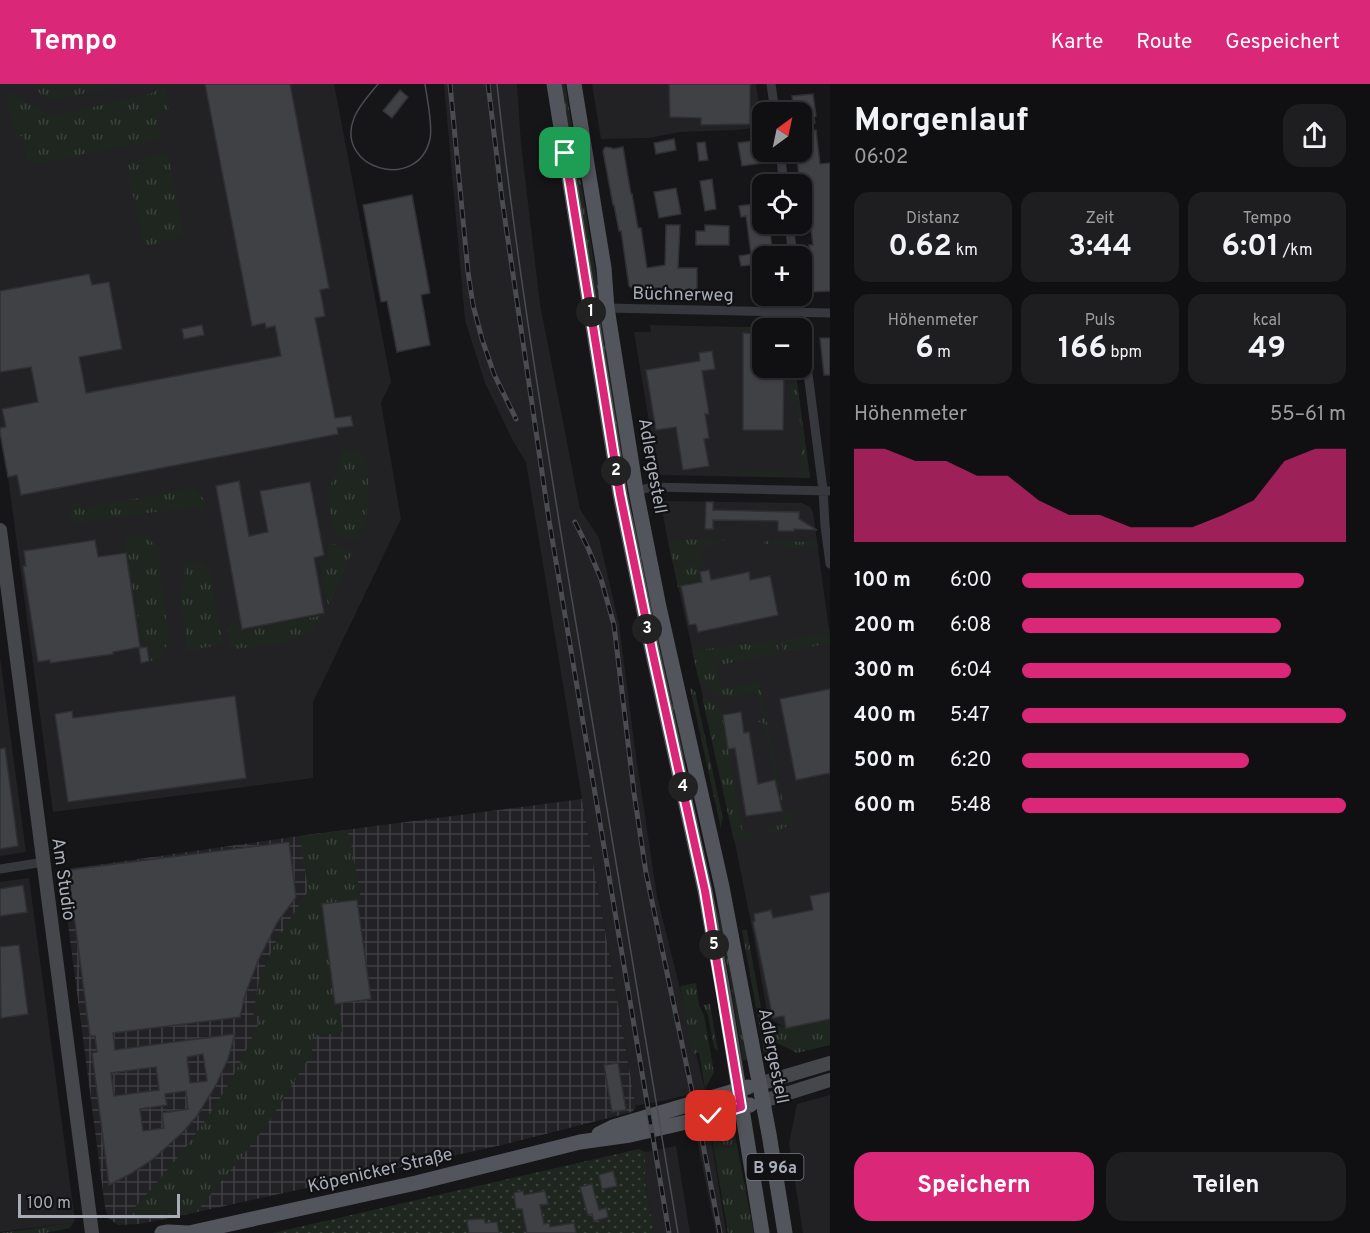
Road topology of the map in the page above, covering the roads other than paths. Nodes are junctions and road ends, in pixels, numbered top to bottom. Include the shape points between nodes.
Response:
1 (554, 84) edge
2 (574, 84) edge
3 (771, 84) edge
4 (774, 102) edge
5 (799, 306) edge
6 (607, 308) junction
7 (800, 312) junction
8 (830, 313) edge
9 (826, 490) edge
10 (636, 491) junction
11 (620, 494) junction
12 (0, 530) edge
13 (830, 564) edge
14 (692, 832) junction
15 (714, 851) junction
16 (44, 862) junction
17 (0, 869) edge
18 (722, 887) junction
19 (705, 891) junction
20 (830, 1063) edge
21 (830, 1080) edge
22 (759, 1084) junction
23 (739, 1090) junction
24 (763, 1101) junction
25 (741, 1107) junction
26 (580, 1142) junction
27 (92, 1233) edge
28 (162, 1233) edge
29 (188, 1233) edge
30 (762, 1233) edge
31 (785, 1233) edge

1 - 11 main road, Adlergestell / B 96a
2 - 6 main road, Adlergestell / B 96a via 604,267
3 - 4 street
5 - 7 street
6 - 7 street, Büchnerweg
6 - 10 main road, Adlergestell / B 96a
7 - 8 street, Büchnerweg
7 - 9 street
9 - 10 street via 652,487
9 - 13 street
10 - 11 main road
10 - 15 main road, Adlergestell / B 96a
11 - 14 main road, Adlergestell / B 96a
12 - 16 street, Am Studio
14 - 15 main road, Adlergestell via 703,853
14 - 19 main road, Adlergestell / B 96a
15 - 18 main road, Adlergestell / B 96a
16 - 17 street
16 - 27 street, Am Studio
18 - 19 main road
18 - 22 main road, Adlergestell / B 96a
19 - 23 main road, Adlergestell / B 96a
20 - 22 street
21 - 24 street
22 - 23 main road, Köpenicker Straße
22 - 24 main road, Adlergestell / B 96a
23 - 25 main road, Adlergestell / B 96a
23 - 26 main road, Köpenicker Straße via 613,1127
24 - 25 main road, Köpenicker Straße
24 - 31 main road, Adlergestell / B 96a
25 - 26 main road, Köpenicker Straße via 630,1135
25 - 30 main road, Adlergestell / B 96a
26 - 29 main road, Köpenicker Straße
28 - 29 main road, Köpenicker Straße

